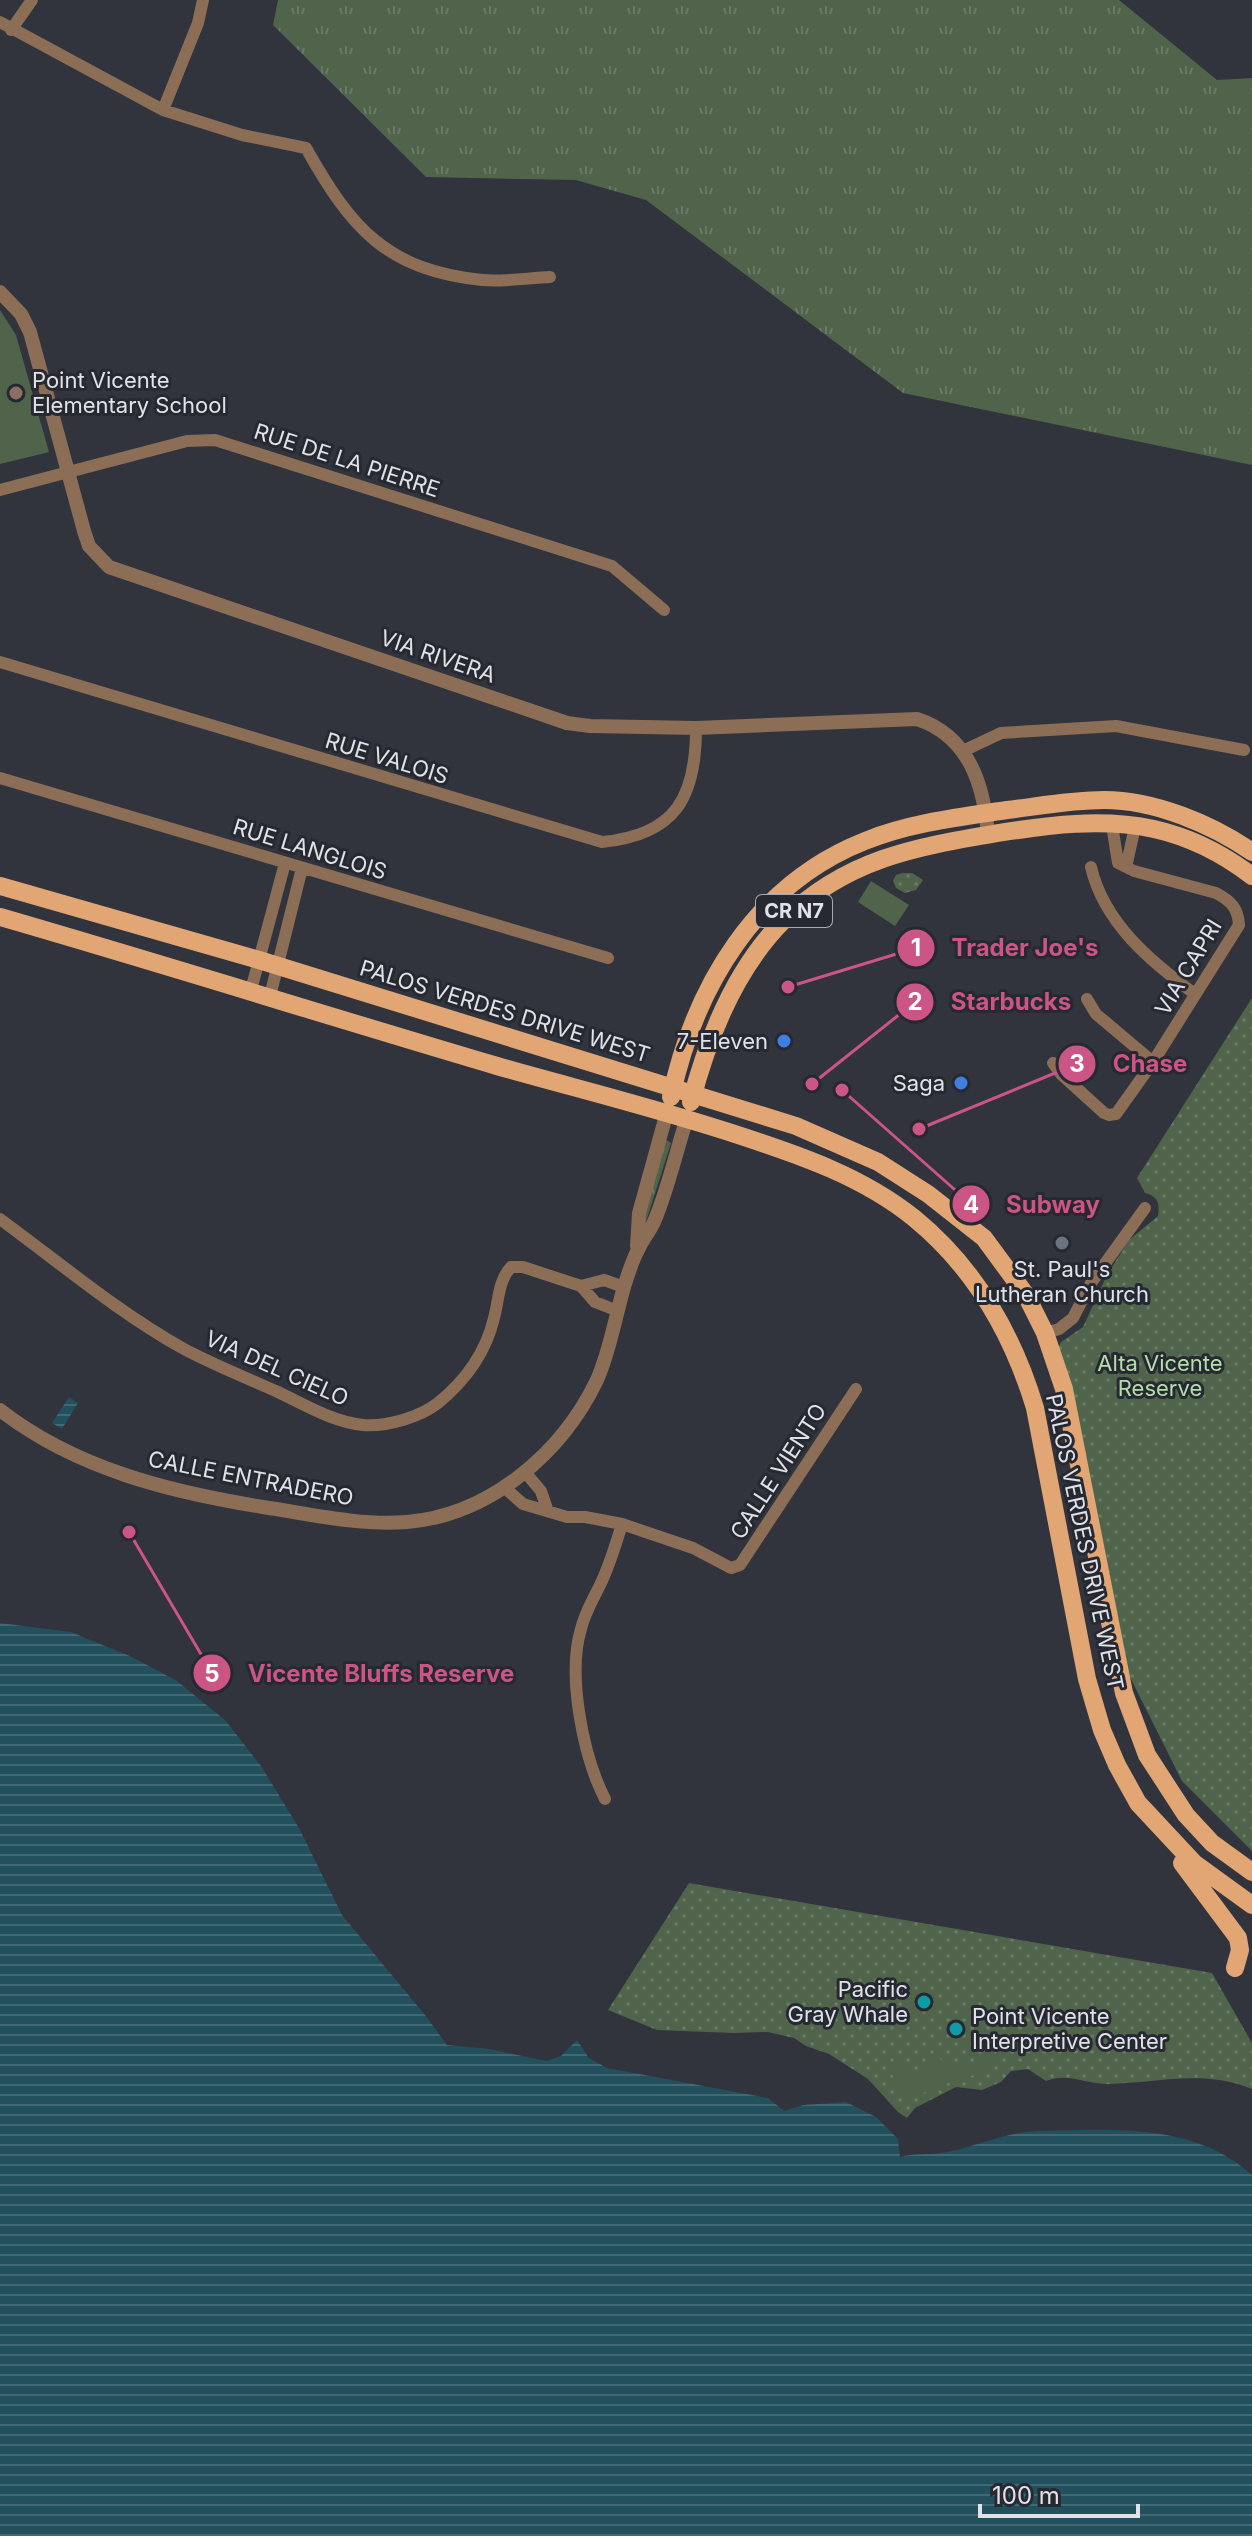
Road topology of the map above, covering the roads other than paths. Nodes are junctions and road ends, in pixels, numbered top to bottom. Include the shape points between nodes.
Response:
1 (32, 0) edge
2 (203, 0) edge
3 (6, 26) edge
4 (163, 110) junction
5 (550, 277) dead end
6 (0, 292) edge
7 (67, 471) junction
8 (0, 490) edge
9 (664, 610) dead end
10 (0, 662) edge
11 (696, 728) junction
12 (1244, 750) dead end
13 (963, 751) junction
14 (0, 778) edge
15 (986, 814) junction
16 (1177, 815) junction
17 (1122, 830) junction
18 (988, 835) junction
19 (877, 836) junction
20 (1252, 852) edge
21 (285, 863) junction
22 (1091, 867) dead end
23 (1126, 867) junction
24 (302, 868) junction
25 (1252, 876) edge
26 (0, 886) edge
27 (816, 892) junction
28 (0, 917) edge
29 (608, 958) dead end
30 (268, 963) junction
31 (260, 993) junction
32 (1195, 994) junction
33 (1087, 999) dead end
34 (1153, 1062) junction
35 (1053, 1063) dead end
36 (673, 1087) junction
37 (693, 1093) junction
38 (667, 1112) junction
39 (687, 1118) junction
40 (1145, 1208) dead end
41 (0, 1219) edge
42 (637, 1250) junction
43 (581, 1286) junction
44 (624, 1287) junction
45 (618, 1311) junction
46 (1045, 1333) junction
47 (856, 1389) dead end
48 (0, 1410) edge
49 (525, 1472) junction
50 (505, 1488) junction
51 (547, 1509) junction
52 (622, 1524) junction
53 (605, 1799) dead end
54 (1138, 1803) junction
55 (1252, 1872) edge
56 (1252, 1905) edge
57 (1228, 1921) junction
58 (1252, 1944) edge
59 (1235, 1968) dead end

1 - 3 street
2 - 4 street
3 - 4 street
4 - 5 street via 306,148 346,213 372,239 433,272 485,280
6 - 7 street, VIA RIVERA via 30,332
7 - 8 street, RUE DE LA PIERRE
7 - 9 street, RUE DE LA PIERRE via 187,441 215,440 612,566
7 - 11 street, VIA RIVERA via 89,546 109,567 123,573 567,723
10 - 11 street, RUE VALOIS via 602,842 649,831 675,811 692,779
11 - 13 street, VIA RIVERA via 917,719 942,730
12 - 13 street via 1116,726 1001,733
13 - 15 street, VIA RIVERA via 977,776
14 - 21 street, RUE LANGLOIS
15 - 16 main road, CR N7 via 1108,800
15 - 18 street, VIA RIVERA
15 - 19 main road, CR N7
16 - 17 main road via 1155,812
16 - 20 main road, CR N7
17 - 18 main road, CR N7 via 1054,824
17 - 23 street
17 - 23 street via 1115,856
17 - 25 main road, CR N7 via 1155,830 1220,854
18 - 27 main road, CR N7 via 923,845 876,860
19 - 27 main road via 867,849 822,875
19 - 36 main road, CR N7 via 794,881 738,938 702,1000
21 - 24 street, RUE LANGLOIS
21 - 30 street
22 - 32 street via 1095,883 1131,939
23 - 32 street, VIA CAPRI via 1216,893 1234,906 1239,925 1235,935
24 - 29 street, RUE LANGLOIS
24 - 30 street
26 - 30 main road, PALOS VERDES DRIVE WEST
27 - 37 main road, CR N7 via 782,922 747,965 719,1020
28 - 31 main road, PALOS VERDES DRIVE WEST
30 - 31 street
30 - 31 street
30 - 36 main road, PALOS VERDES DRIVE WEST
31 - 38 main road, PALOS VERDES DRIVE WEST
32 - 34 street, VIA CAPRI
33 - 34 street via 1096,1014
34 - 35 street, VIA CAPRI via 1116,1114 1109,1115
36 - 37 main road, PALOS VERDES DRIVE WEST
36 - 38 main road, CR N7
37 - 39 main road, CR N7
37 - 46 main road, PALOS VERDES DRIVE WEST via 844,1145 928,1194 984,1238 1026,1295
38 - 39 main road, PALOS VERDES DRIVE WEST
38 - 42 street via 639,1213
39 - 42 street via 654,1223
39 - 54 main road, PALOS VERDES DRIVE WEST via 805,1157 866,1186 936,1238 996,1313 1035,1408 1098,1717
40 - 46 street via 1091,1283 1073,1318
41 - 43 street, VIA DEL CIELO via 185,1349 326,1414 364,1425 417,1414 451,1392 475,1363 494,1320 502,1276 511,1267
42 - 44 street, CALLE ENTRADERO
43 - 44 street, VIA DEL CIELO via 604,1280
43 - 45 street, VIA DEL CIELO via 595,1302
44 - 45 street, CALLE ENTRADERO
45 - 49 street, CALLE ENTRADERO via 598,1378 583,1407
46 - 55 main road, PALOS VERDES DRIVE WEST via 1064,1389 1124,1693 1147,1755 1186,1815 1212,1843
47 - 52 street, CALLE VIENTO via 740,1565 731,1568 693,1548
48 - 50 street, CALLE ENTRADERO via 80,1458 115,1472 213,1497 328,1517 409,1522 443,1515
49 - 50 street, CALLE ENTRADERO
49 - 51 street via 541,1491
50 - 51 street, CALLE VIENTO via 523,1504
51 - 52 street, CALLE VIENTO
52 - 53 street via 577,1649 581,1718
54 - 56 main road, PALOS VERDES DRIVE WEST via 1194,1863
54 - 57 main road
57 - 58 main road
57 - 59 main road via 1240,1950

